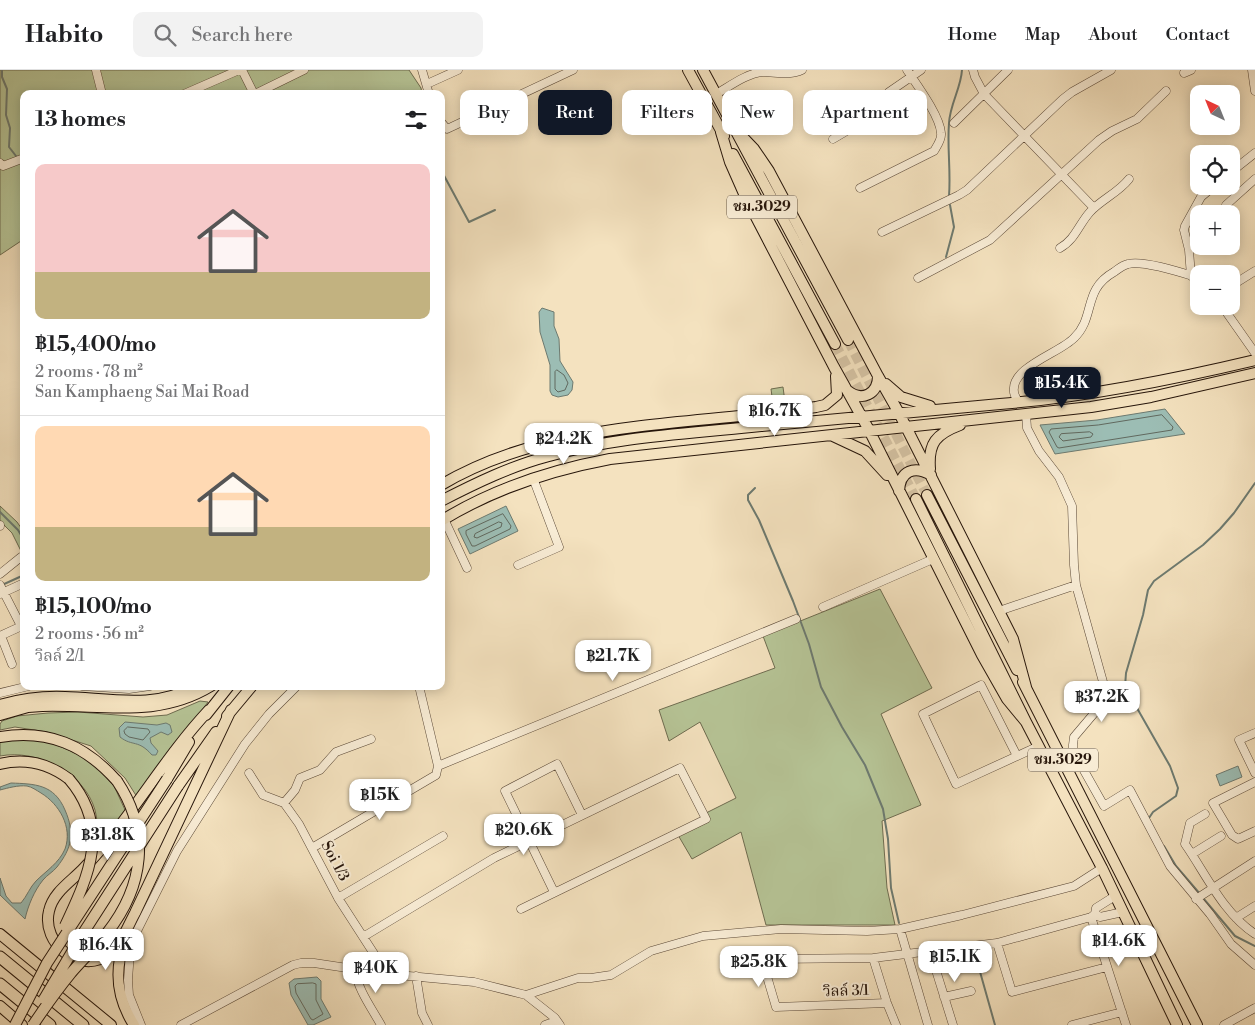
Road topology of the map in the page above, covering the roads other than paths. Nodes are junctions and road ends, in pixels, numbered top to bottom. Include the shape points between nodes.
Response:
1 (96, 70) edge
2 (241, 70) edge
3 (304, 70) edge
4 (422, 70) edge
5 (458, 70) edge
6 (573, 70) edge
7 (688, 70) edge
8 (703, 70) edge
9 (802, 70) edge
10 (921, 70) edge
11 (973, 70) edge
12 (1008, 70) edge
13 (1111, 70) edge
14 (1252, 70) edge
15 (909, 73) edge
16 (427, 84) junction
17 (1254, 86) edge
18 (101, 90) edge
19 (194, 90) edge
20 (252, 90) edge
21 (262, 90) edge
22 (428, 90) edge
23 (1166, 91) dead end
24 (716, 94) junction
25 (984, 94) junction
26 (722, 105) edge
27 (954, 123) dead end
28 (445, 127) edge
29 (721, 132) junction
30 (738, 135) edge
31 (741, 135) edge
32 (1024, 136) junction
33 (833, 139) dead end
34 (1255, 153) edge
35 (20, 160) edge
36 (0, 163) edge
37 (1240, 165) edge
38 (1062, 174) junction
39 (1130, 178) dead end
40 (1255, 179) edge
41 (860, 188) dead end
42 (1203, 195) edge
43 (1226, 205) dead end
44 (1094, 208) junction
45 (882, 232) dead end
46 (1060, 248) dead end
47 (1192, 265) edge
48 (1255, 270) edge
49 (1190, 276) edge
50 (918, 278) dead end
51 (1240, 280) edge
52 (1228, 315) edge
53 (848, 340) tunnel mouth
54 (835, 344) tunnel mouth
55 (1255, 353) edge
56 (1255, 360) edge
57 (834, 367) junction
58 (1255, 373) edge
59 (1199, 374) junction
60 (878, 376) junction
61 (1202, 386) junction
62 (846, 388) junction
63 (1018, 402) junction
64 (950, 407) junction
65 (898, 412) junction
66 (1026, 414) junction
67 (749, 415) junction
68 (861, 416) junction
69 (972, 420) junction
70 (905, 426) junction
71 (869, 430) junction
72 (687, 434) junction
73 (829, 434) junction
74 (558, 440) junction
75 (593, 446) junction
76 (931, 475) junction
77 (533, 478) junction
78 (445, 484) edge
79 (899, 492) junction
80 (927, 495) tunnel mouth
81 (445, 499) edge
82 (916, 499) tunnel mouth
83 (445, 519) edge
84 (445, 524) edge
85 (20, 558) edge
86 (934, 559) junction
87 (518, 565) dead end
88 (467, 568) dead end
89 (0, 574) edge
90 (20, 584) edge
91 (1076, 585) junction
92 (1, 590) edge
93 (823, 606) dead end
94 (999, 611) junction
95 (796, 619) dead end
96 (20, 622) edge
97 (20, 626) edge
98 (0, 636) edge
99 (12, 664) dead end
100 (1026, 687) junction
101 (20, 688) edge
102 (139, 690) edge
103 (185, 690) edge
104 (204, 690) edge
105 (226, 690) edge
106 (248, 690) edge
107 (293, 690) edge
108 (420, 690) edge
109 (0, 693) edge
110 (140, 700) junction
111 (0, 705) edge
112 (209, 710) junction
113 (231, 710) junction
114 (0, 715) edge
115 (1026, 722) junction
116 (1255, 732) edge
117 (0, 737) edge
118 (371, 739) dead end
119 (1039, 746) junction
120 (1016, 756) junction
121 (0, 764) edge
122 (438, 766) junction
123 (249, 773) dead end
124 (1255, 773) edge
125 (1088, 776) junction
126 (1255, 782) edge
127 (1075, 783) junction
128 (284, 803) junction
129 (1104, 806) junction
130 (1205, 814) dead end
131 (1090, 815) junction
132 (582, 816) junction
133 (1255, 831) edge
134 (443, 836) dead end
135 (1220, 836) dead end
136 (529, 841) junction
137 (312, 848) junction
138 (1192, 854) junction
139 (1255, 861) edge
140 (1102, 868) junction
141 (1213, 888) junction
142 (554, 892) junction
143 (1115, 896) junction
144 (338, 898) junction
145 (1196, 899) junction
146 (1255, 906) edge
147 (521, 909) dead end
148 (1123, 912) junction
149 (135, 913) junction
150 (1093, 916) junction
151 (1236, 918) junction
152 (900, 928) junction
153 (0, 930) edge
154 (0, 934) edge
155 (1255, 934) edge
156 (363, 937) junction
157 (997, 943) junction
158 (930, 951) junction
159 (22, 952) junction
160 (908, 954) junction
161 (0, 957) edge
162 (874, 958) junction
163 (47, 963) junction
164 (1255, 965) edge
165 (1107, 967) junction
166 (355, 970) junction
167 (387, 974) junction
168 (416, 976) junction
169 (0, 984) edge
170 (971, 991) dead end
171 (526, 995) junction
172 (944, 997) junction
173 (887, 1003) junction
174 (0, 1006) edge
175 (1255, 1008) edge
176 (1122, 1012) junction
177 (558, 1023) edge
178 (15, 1025) edge
179 (22, 1025) edge
180 (32, 1025) edge
181 (50, 1025) edge
182 (83, 1025) edge
183 (111, 1025) edge
184 (134, 1025) edge
185 (141, 1025) edge
186 (181, 1025) edge
187 (381, 1025) edge
188 (428, 1025) edge
189 (545, 1025) edge
190 (896, 1025) edge
191 (928, 1025) edge
192 (953, 1025) edge
193 (1072, 1025) edge
194 (1126, 1025) edge
195 (1177, 1025) edge
196 (1197, 1025) edge
197 (1224, 1025) edge

1 - 18 street
2 - 19 street
2 - 20 street
3 - 21 street
4 - 16 street
5 - 16 street
6 - 28 street via 447,129
7 - 29 main road, ชม.3029
8 - 24 main road, ชม.3029
9 - 24 street via 754,74
10 - 15 street
11 - 25 street
12 - 25 street
13 - 32 street via 1072,92
14 - 17 street
15 - 33 street via 867,117
15 - 41 street via 934,113 942,133 940,140 934,151
16 - 22 street
23 - 38 street via 1137,119 1099,140
24 - 26 main road, ชม.3029
25 - 27 street
25 - 32 street
29 - 54 main road, ชม.3029
29 - 57 main road via 745,196
30 - 53 main road, ชม.3029
31 - 60 main road via 769,171
32 - 38 street
32 - 45 street via 960,195
34 - 37 street
35 - 36 street via 3,166
38 - 44 street
38 - 50 street via 990,240
39 - 44 street via 1122,188
40 - 43 street
42 - 47 street via 1184,230
44 - 46 street via 1069,243
48 - 51 street
49 - 63 street via 1144,263 1127,264 1107,276 1095,290 1079,333 1021,372 1016,379 1013,390
52 - 55 street
56 - 59 main road
57 - 62 main road
57 - 67 main road via 837,395 824,406
58 - 61 main road
59 - 61 main road
59 - 63 main road
60 - 62 main road via 876,388 866,395 855,396
60 - 64 main road via 901,397 924,406
60 - 65 main road
61 - 66 main road via 1125,402
62 - 68 main road
63 - 64 main road
64 - 65 main road
65 - 68 main road
65 - 70 main road
66 - 69 main road
66 - 91 street via 1038,451 1059,477 1072,506
67 - 72 main road
67 - 74 main road via 598,432
68 - 71 main road
68 - 72 main road
69 - 70 main road
69 - 76 main road via 952,428 933,443
70 - 71 main road
70 - 76 main road
71 - 73 main road
71 - 79 main road
72 - 75 main road
73 - 77 main road via 610,459
73 - 79 main road via 865,451
74 - 75 main road
74 - 78 main road via 493,460
75 - 81 main road via 526,463
76 - 79 main road via 920,470 907,473
76 - 94 main road
77 - 83 main road
77 - 87 street via 559,546
79 - 86 main road
80 - 100 main road, ชม.3029
82 - 115 main road, ชม.3029
84 - 88 street
85 - 89 street
86 - 93 street
86 - 115 main road via 982,655 1007,699
90 - 92 street
91 - 94 street
91 - 125 street via 1105,689 1102,704 1074,737 1073,751
92 - 96 street
94 - 100 main road via 1013,640
95 - 122 street
97 - 98 street
98 - 99 street
100 - 127 main road, ชม.3029
101 - 109 street
102 - 110 street
103 - 110 main road via 172,696
104 - 114 main road via 187,699 156,707 42,706
105 - 112 main road
106 - 113 main road
107 - 185 street via 245,744 177,851 136,933 130,952 128,980 131,1002
108 - 122 street
110 - 111 main road via 46,697
112 - 149 main road via 100,852 58,893 49,910 49,929 56,942 76,960 98,961 114,950
112 - 163 main road, bridge
113 - 149 main road
113 - 180 main road, bridge via 82,935
115 - 119 main road, ชม.3029
116 - 124 street via 1239,740
117 - 180 main road, bridge via 29,735 57,739 91,756 117,781 132,808 138,831 138,870 131,896 107,933 71,973
118 - 128 street via 336,752 320,770 300,778
119 - 120 street
119 - 140 main road, ชม.3029
120 - 120 street via 956,784 923,714 980,685
121 - 163 main road, bridge via 41,764 60,772 82,796 90,815 93,848 89,868
122 - 137 street via 436,775
123 - 128 street via 263,795
125 - 127 street
125 - 129 street
126 - 133 street via 1213,803 1232,835 1238,839
127 - 131 main road, ชม.3029
128 - 137 street, Soi 1/3
129 - 131 street
129 - 145 street via 1130,790 1170,866
130 - 138 street via 1190,823 1184,844
131 - 196 main road, ชม.3029
132 - 136 street
132 - 136 street via 557,764 506,791
132 - 142 street via 680,768 706,819
134 - 144 street
135 - 138 street
136 - 142 street
136 - 156 street via 494,858
137 - 144 street, Soi 1/3
138 - 141 street
139 - 141 street
140 - 143 main road, ชม.3029
140 - 152 street via 1074,886 962,916
141 - 145 street
141 - 151 street
142 - 147 street
143 - 148 main road, ชม.3029
143 - 150 street via 1096,908
144 - 156 street, Soi 1/3
145 - 164 street via 1231,944
146 - 151 street
148 - 150 street
148 - 195 main road, ชม.3029
149 - 184 main road via 122,948 118,987 124,1008
150 - 157 street
150 - 165 street
151 - 155 street
152 - 160 street
152 - 171 street via 867,931 782,929 703,936 651,951 611,975 578,978
153 - 159 main road
154 - 159 main road
156 - 167 street, Soi 1/3
157 - 158 street
157 - 165 street via 1012,992
158 - 160 street
158 - 172 street
159 - 183 main road
160 - 162 street
160 - 191 street
161 - 182 highway
162 - 173 street
162 - 173 street, วิลล์ 3/1 via 772,959 763,963 776,1007
163 - 178 main road, bridge
165 - 176 street
166 - 167 street
166 - 186 street via 308,963 293,966
166 - 187 street via 360,989
167 - 168 street
168 - 171 street via 474,982
168 - 188 street via 422,1013
169 - 181 highway
170 - 172 street
171 - 177 street
172 - 192 street
173 - 190 street
174 - 179 main road
175 - 197 street
176 - 193 street
176 - 194 street
177 - 189 street

